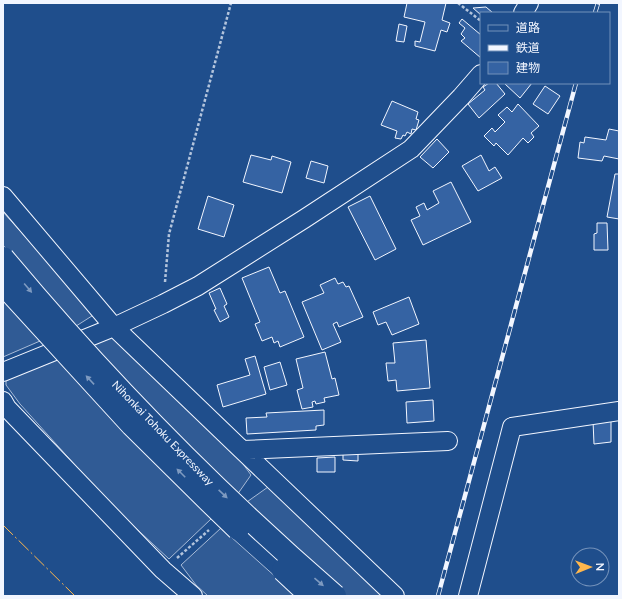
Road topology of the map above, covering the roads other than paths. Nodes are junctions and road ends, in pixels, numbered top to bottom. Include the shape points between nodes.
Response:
1 (529, 3) edge
2 (524, 12) edge
3 (480, 75) edge
4 (3, 196) edge
5 (3, 258) edge
6 (3, 284) edge
7 (114, 327) junction
8 (3, 372) edge
9 (3, 401) edge
10 (619, 411) edge
11 (448, 441) dead end
12 (242, 450) junction
13 (193, 596) edge
14 (311, 596) edge
15 (335, 596) edge
16 (395, 596) edge
17 (468, 596) edge

1 - 2 street
3 - 7 street via 411,149 198,286
4 - 7 street
5 -> 15 highway, Nihonkai Tohoku Expressway, bridge via 134,405 210,481
14 -> 6 highway, Nihonkai Tohoku Expressway, bridge via 132,425
7 - 8 street
7 - 12 street
9 - 13 street via 163,570
10 - 17 street via 512,427
11 - 12 street
12 - 16 street

